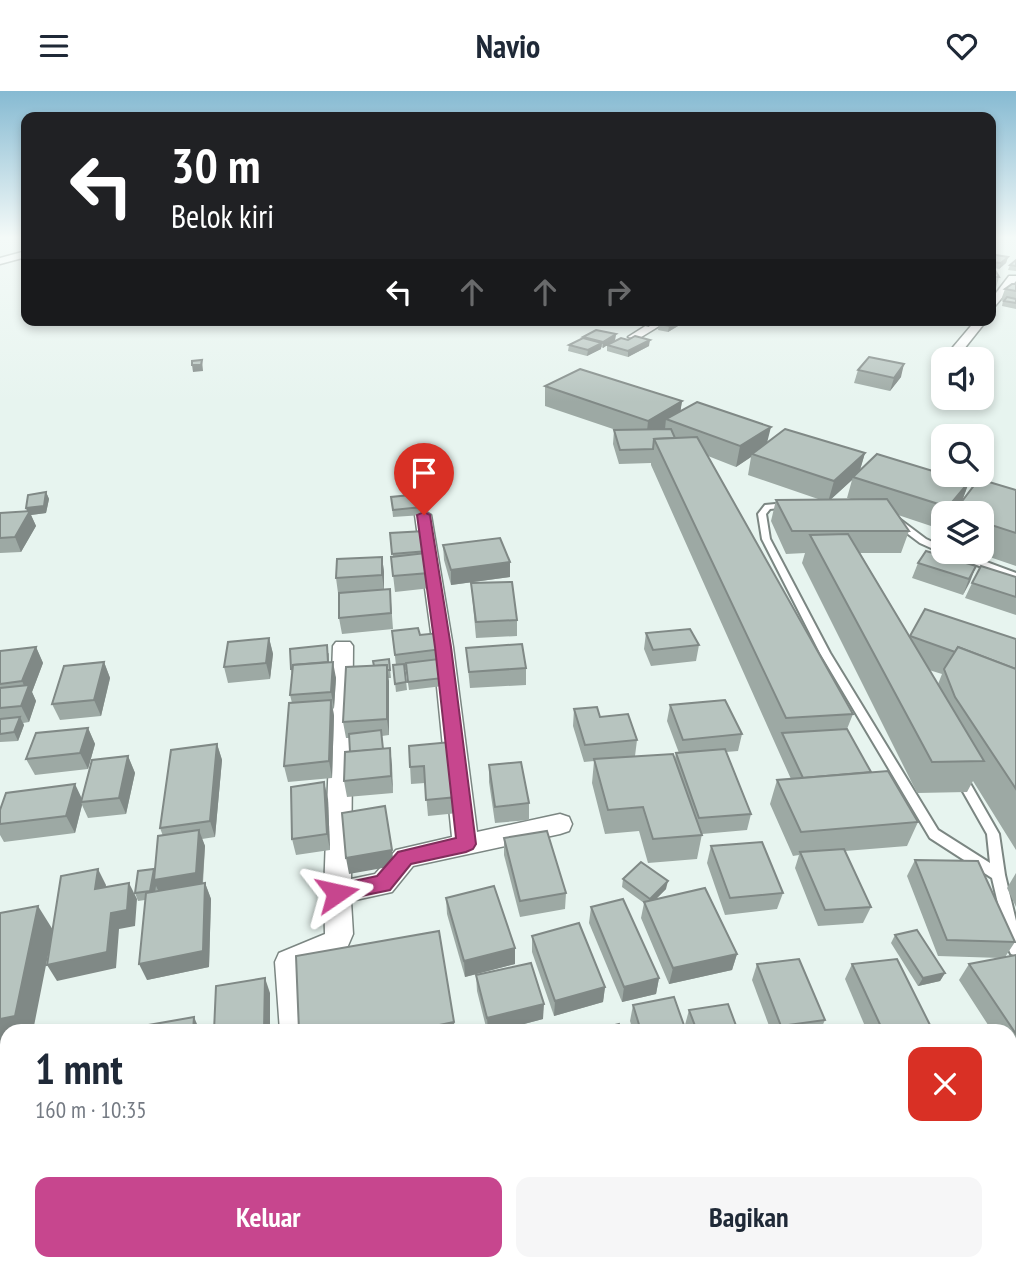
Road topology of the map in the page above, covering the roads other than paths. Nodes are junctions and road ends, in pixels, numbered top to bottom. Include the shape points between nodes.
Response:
1 (653, 326) edge
2 (977, 326) edge
3 (634, 337) edge
4 (959, 347) edge
5 (794, 506) edge
6 (424, 515) edge
7 (888, 517) edge
8 (931, 544) edge
9 (984, 564) edge
10 (1016, 576) edge
11 (343, 646) dead end
12 (960, 775) edge
13 (560, 824) dead end
14 (466, 844) junction
15 (998, 875) junction
16 (337, 893) junction
17 (1016, 950) edge
18 (294, 1024) edge

1 - 3 street
2 - 4 street
5 - 15 lane via 768,507 762,514 766,540 825,653 934,834
6 - 14 street
7 - 8 lane
9 - 10 lane
11 - 16 street
12 - 15 lane via 993,834
13 - 14 street
14 - 16 street via 405,857 383,884
15 - 17 lane
16 - 18 street via 338,941 327,950 289,962

